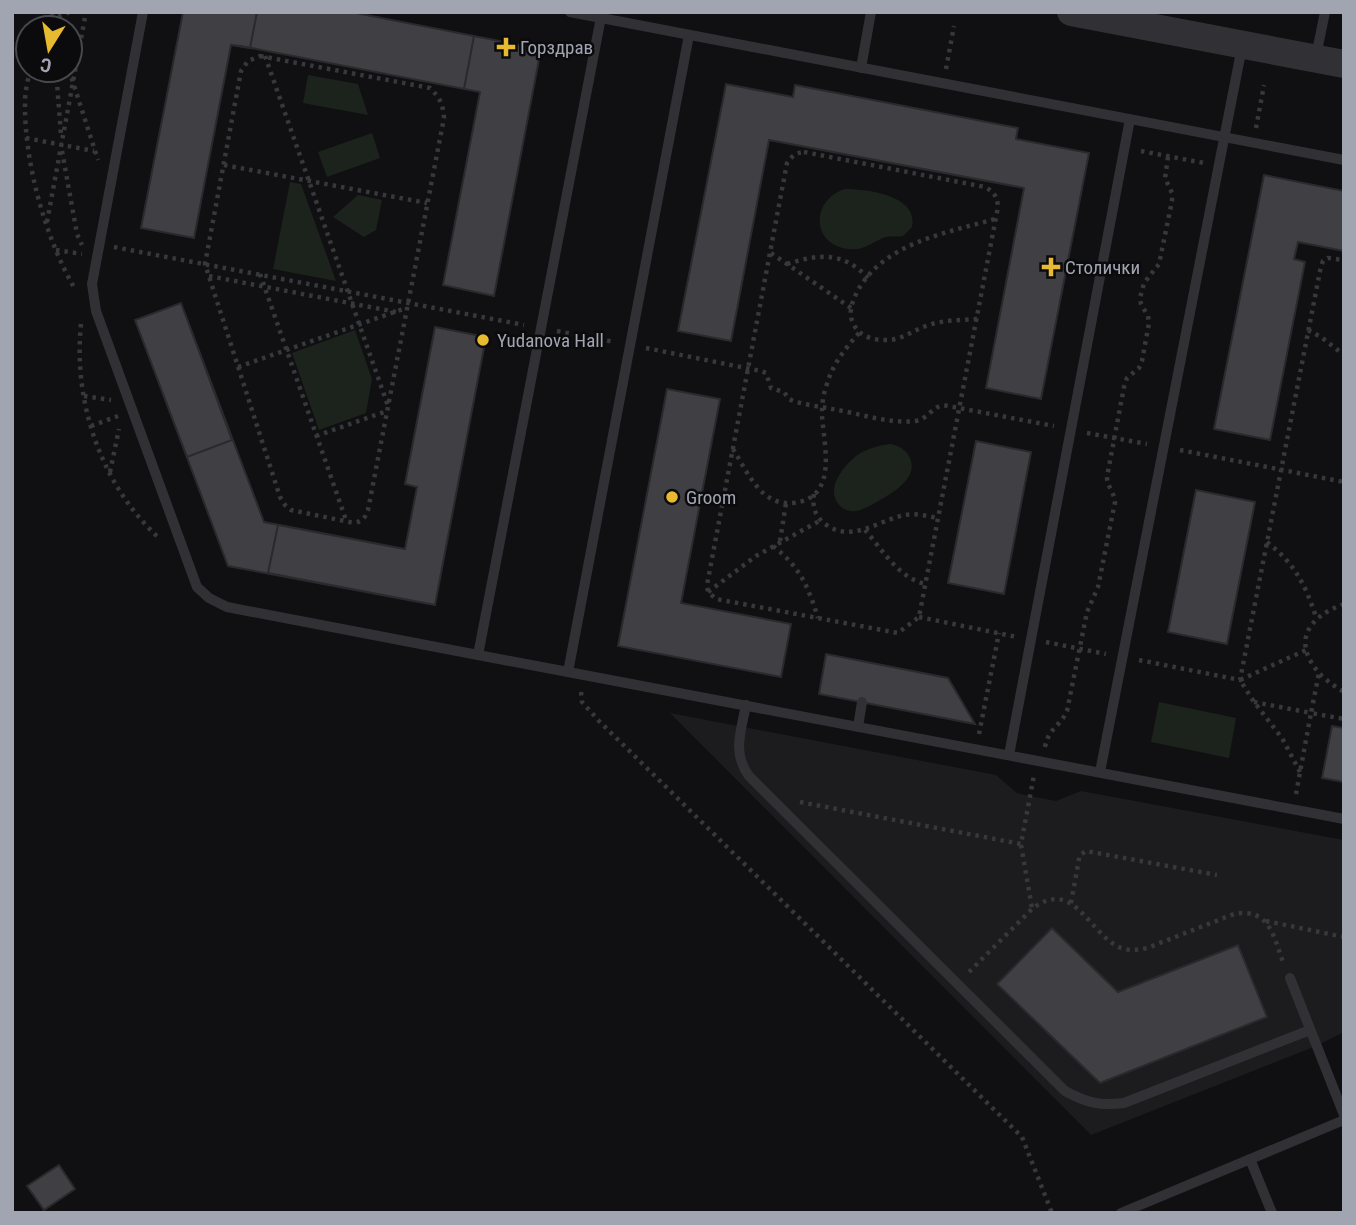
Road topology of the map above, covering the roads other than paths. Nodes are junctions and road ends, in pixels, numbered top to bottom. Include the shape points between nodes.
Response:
1 (143, 12) edge
2 (570, 12) edge
3 (871, 12) edge
4 (1071, 12) edge
5 (1325, 12) edge
6 (601, 15) edge
7 (689, 35) junction
8 (1243, 45) junction
9 (1316, 59) junction
10 (1344, 64) edge
11 (861, 68) junction
12 (1130, 119) junction
13 (1225, 137) junction
14 (1344, 160) edge
15 (478, 654) junction
16 (574, 673) junction
17 (862, 702) dead end
18 (746, 705) junction
19 (858, 727) junction
20 (1009, 755) junction
21 (1100, 772) junction
22 (1344, 819) edge
23 (1290, 978) road end
24 (1310, 1030) junction
25 (1344, 1117) edge
26 (1250, 1159) junction
27 (1121, 1213) edge
28 (1272, 1213) edge

1 - 15 lane via 92,284 96,311 197,587 228,607
2 - 6 lane
3 - 11 lane
4 - 8 street
5 - 9 lane
6 - 7 lane
6 - 15 lane
7 - 11 lane
7 - 16 lane
8 - 9 street
8 - 13 lane
9 - 10 street
11 - 12 lane
12 - 13 lane
12 - 20 lane
13 - 14 lane
13 - 21 lane
15 - 16 lane
16 - 18 lane
17 - 19 lane
18 - 19 lane
18 - 24 lane via 738,747 743,768 1065,1091 1094,1103 1124,1103
19 - 20 lane
20 - 21 lane
21 - 22 lane
23 - 24 lane
24 - 25 lane
25 - 26 lane
26 - 27 lane
26 - 28 lane

